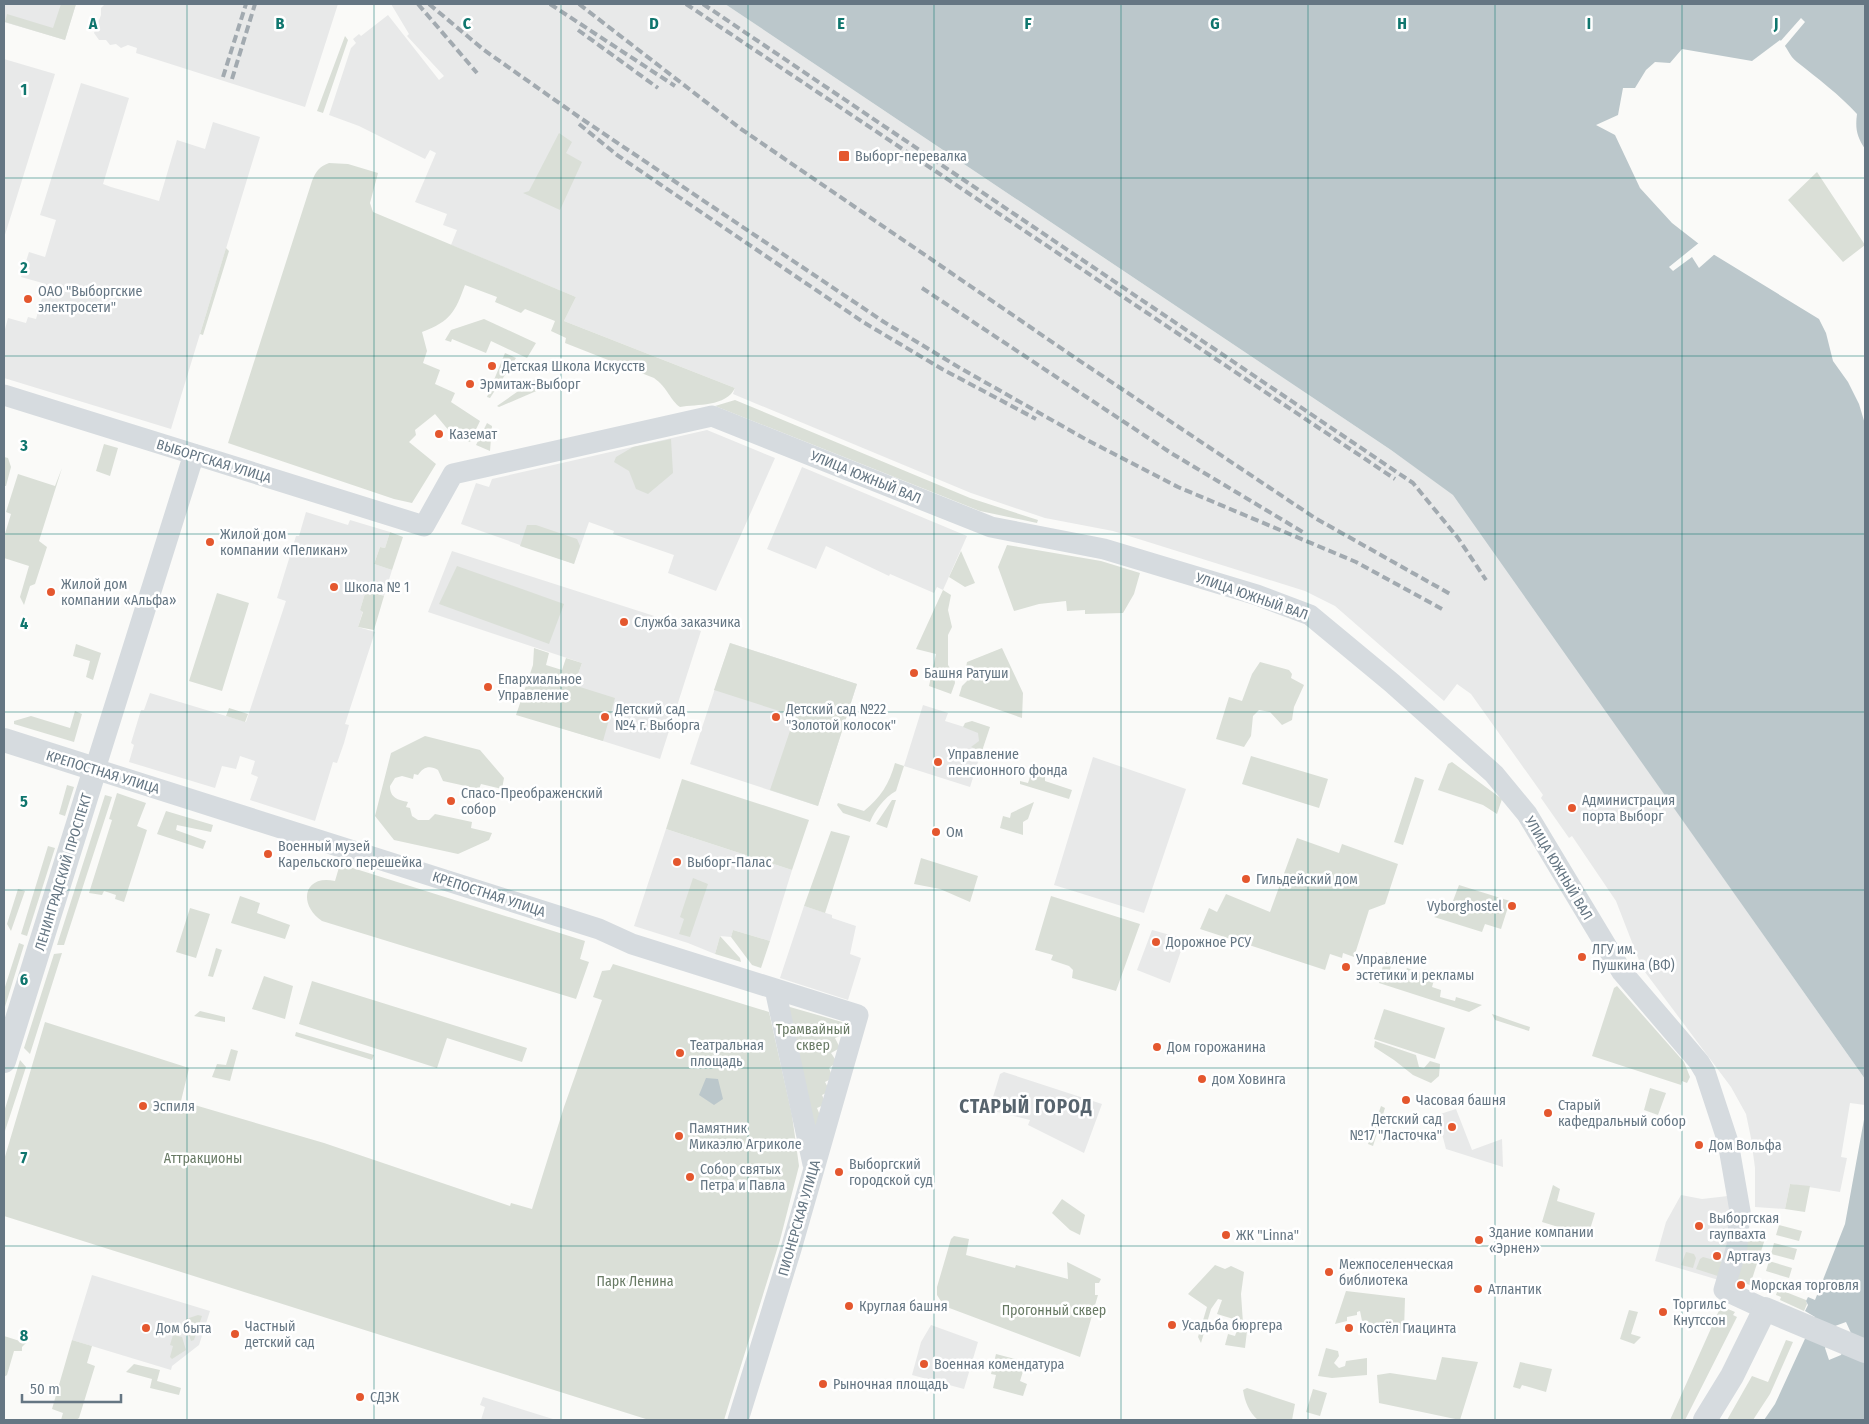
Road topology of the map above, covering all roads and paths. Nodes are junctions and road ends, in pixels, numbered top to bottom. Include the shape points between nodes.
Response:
1 (4, 395) edge
2 (194, 454) junction
3 (453, 474) joint
4 (4, 740) edge
5 (95, 769) junction
6 (775, 989) junction
7 (858, 1015) joint
8 (4, 1061) edge
9 (814, 1167) junction
10 (1765, 1310) junction
11 (1865, 1352) edge
12 (738, 1420) edge
13 (1705, 1420) edge

1 - 2 street, ВЫБОРГСКАЯ УЛИЦА
2 - 3 street, ВЫБОРГСКАЯ УЛИЦА via 424,526
2 - 5 street, ЛЕНИНГРАДСКИЙ ПРОСПЕКТ
3 - 10 street, УЛИЦА ЮЖНЫЙ ВАЛ via 712,416 991,527 1104,549 1310,615 1494,774 1527,814 1614,960 1699,1062 1728,1142 1741,1220 1724,1290
4 - 5 main road, КРЕПОСТНАЯ УЛИЦА
5 - 6 street, КРЕПОСТНАЯ УЛИЦА via 599,929 632,944
5 - 8 main road, ЛЕНИНГРАДСКИЙ ПРОСПЕКТ
6 - 7 street, КРЕПОСТНАЯ УЛИЦА
6 - 9 street
7 - 9 street, ПИОНЕРСКАЯ УЛИЦА
9 - 12 street, ПИОНЕРСКАЯ УЛИЦА
10 - 11 main road
10 - 13 main road via 1732,1376

